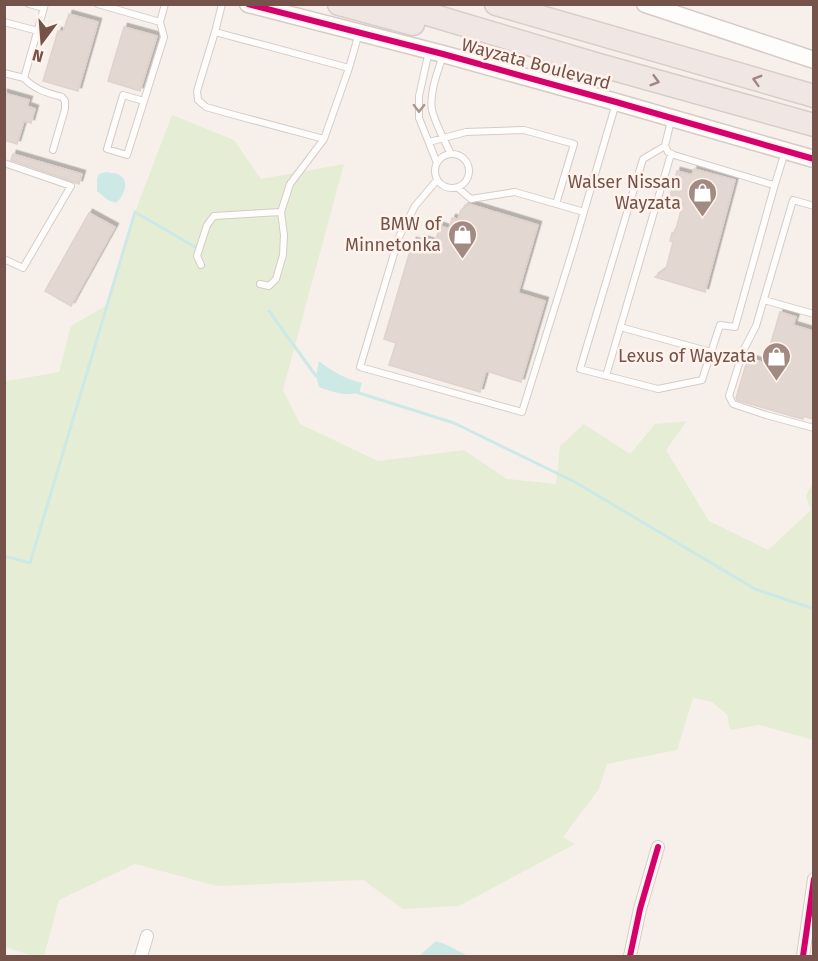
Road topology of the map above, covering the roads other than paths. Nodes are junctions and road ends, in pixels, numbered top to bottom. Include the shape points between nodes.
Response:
1 (29, 4) edge
2 (98, 4) edge
3 (165, 4) edge
4 (222, 4) edge
5 (248, 4) edge
6 (339, 4) edge
7 (394, 4) edge
8 (496, 4) edge
9 (523, 4) edge
10 (645, 4) edge
11 (44, 6) edge
12 (4, 22) edge
13 (159, 22) junction
14 (38, 32) junction
15 (215, 32) junction
16 (591, 32) junction
17 (359, 33) junction
18 (436, 53) junction
19 (813, 60) edge
20 (599, 65) junction
21 (349, 68) junction
22 (4, 73) edge
23 (24, 78) junction
24 (813, 96) edge
25 (144, 101) junction
26 (616, 102) junction
27 (671, 118) junction
28 (813, 125) edge
29 (324, 139) junction
30 (444, 139) junction
31 (429, 142) junction
32 (664, 146) junction
33 (53, 150) dead end
34 (785, 151) junction
35 (451, 154) junction
36 (671, 154) junction
37 (813, 159) edge
38 (4, 163) edge
39 (437, 163) junction
40 (437, 180) junction
41 (775, 184) junction
42 (458, 188) junction
43 (556, 204) junction
44 (813, 206) edge
45 (281, 212) junction
46 (584, 212) junction
47 (4, 259) edge
48 (201, 265) dead end
49 (260, 284) dead end
50 (764, 300) junction
51 (813, 314) edge
52 (620, 327) junction
53 (711, 352) junction
54 (606, 376) junction
55 (813, 429) edge
56 (658, 847) dead end
57 (813, 879) edge
58 (147, 936) dead end
59 (141, 957) edge
60 (630, 957) edge
61 (803, 957) edge

1 - 11 lane
2 - 13 lane
3 - 13 lane
4 - 15 lane
5 - 17 street, Wayzata Boulevard
6 - 20 highway via 543,59
7 - 20 highway
8 - 16 highway
9 - 16 highway
10 - 19 street
11 - 14 lane
12 - 14 lane
13 - 25 lane via 164,37
14 - 23 lane
15 - 21 lane
15 - 29 lane via 197,91 198,100 206,107
24 -> 16 highway
17 - 18 street, Wayzata Boulevard
17 - 21 lane
18 - 26 street, Wayzata Boulevard
18 - 30 lane via 432,109
18 -> 31 lane via 419,96 419,118
20 -> 28 highway
21 - 29 lane
22 - 23 lane
23 - 33 lane via 40,91 65,101
25 - 25 lane via 127,155 107,149 123,95
26 - 27 street, Wayzata Boulevard
26 - 46 lane
27 - 32 lane
27 - 34 street, Wayzata Boulevard
29 - 45 lane via 290,184
30 - 31 lane
30 - 35 lane
30 - 43 lane via 466,132 524,130 574,144
31 - 39 lane
32 - 36 lane
32 - 54 lane via 643,159 580,369
34 - 37 street, Wayzata Boulevard
34 - 41 lane
35 - 39 lane
35 - 42 lane via 462,156 469,165 467,181
36 - 41 lane
36 - 52 lane
38 - 47 lane via 71,186 23,268
39 - 40 lane
40 - 42 lane via 446,188
40 - 46 lane via 415,206 399,237 360,367 522,412
41 - 53 lane via 735,327 720,325
42 - 43 lane via 471,199 515,192
43 - 46 lane
44 - 50 lane via 793,200
45 - 48 lane via 214,216 197,256
45 - 49 lane via 283,255 276,279 269,286
50 - 51 lane
50 - 55 lane via 729,396 733,404
52 - 53 lane
52 - 54 lane
53 - 54 lane via 702,380 658,389
56 - 60 street
57 - 61 street
58 - 59 street

